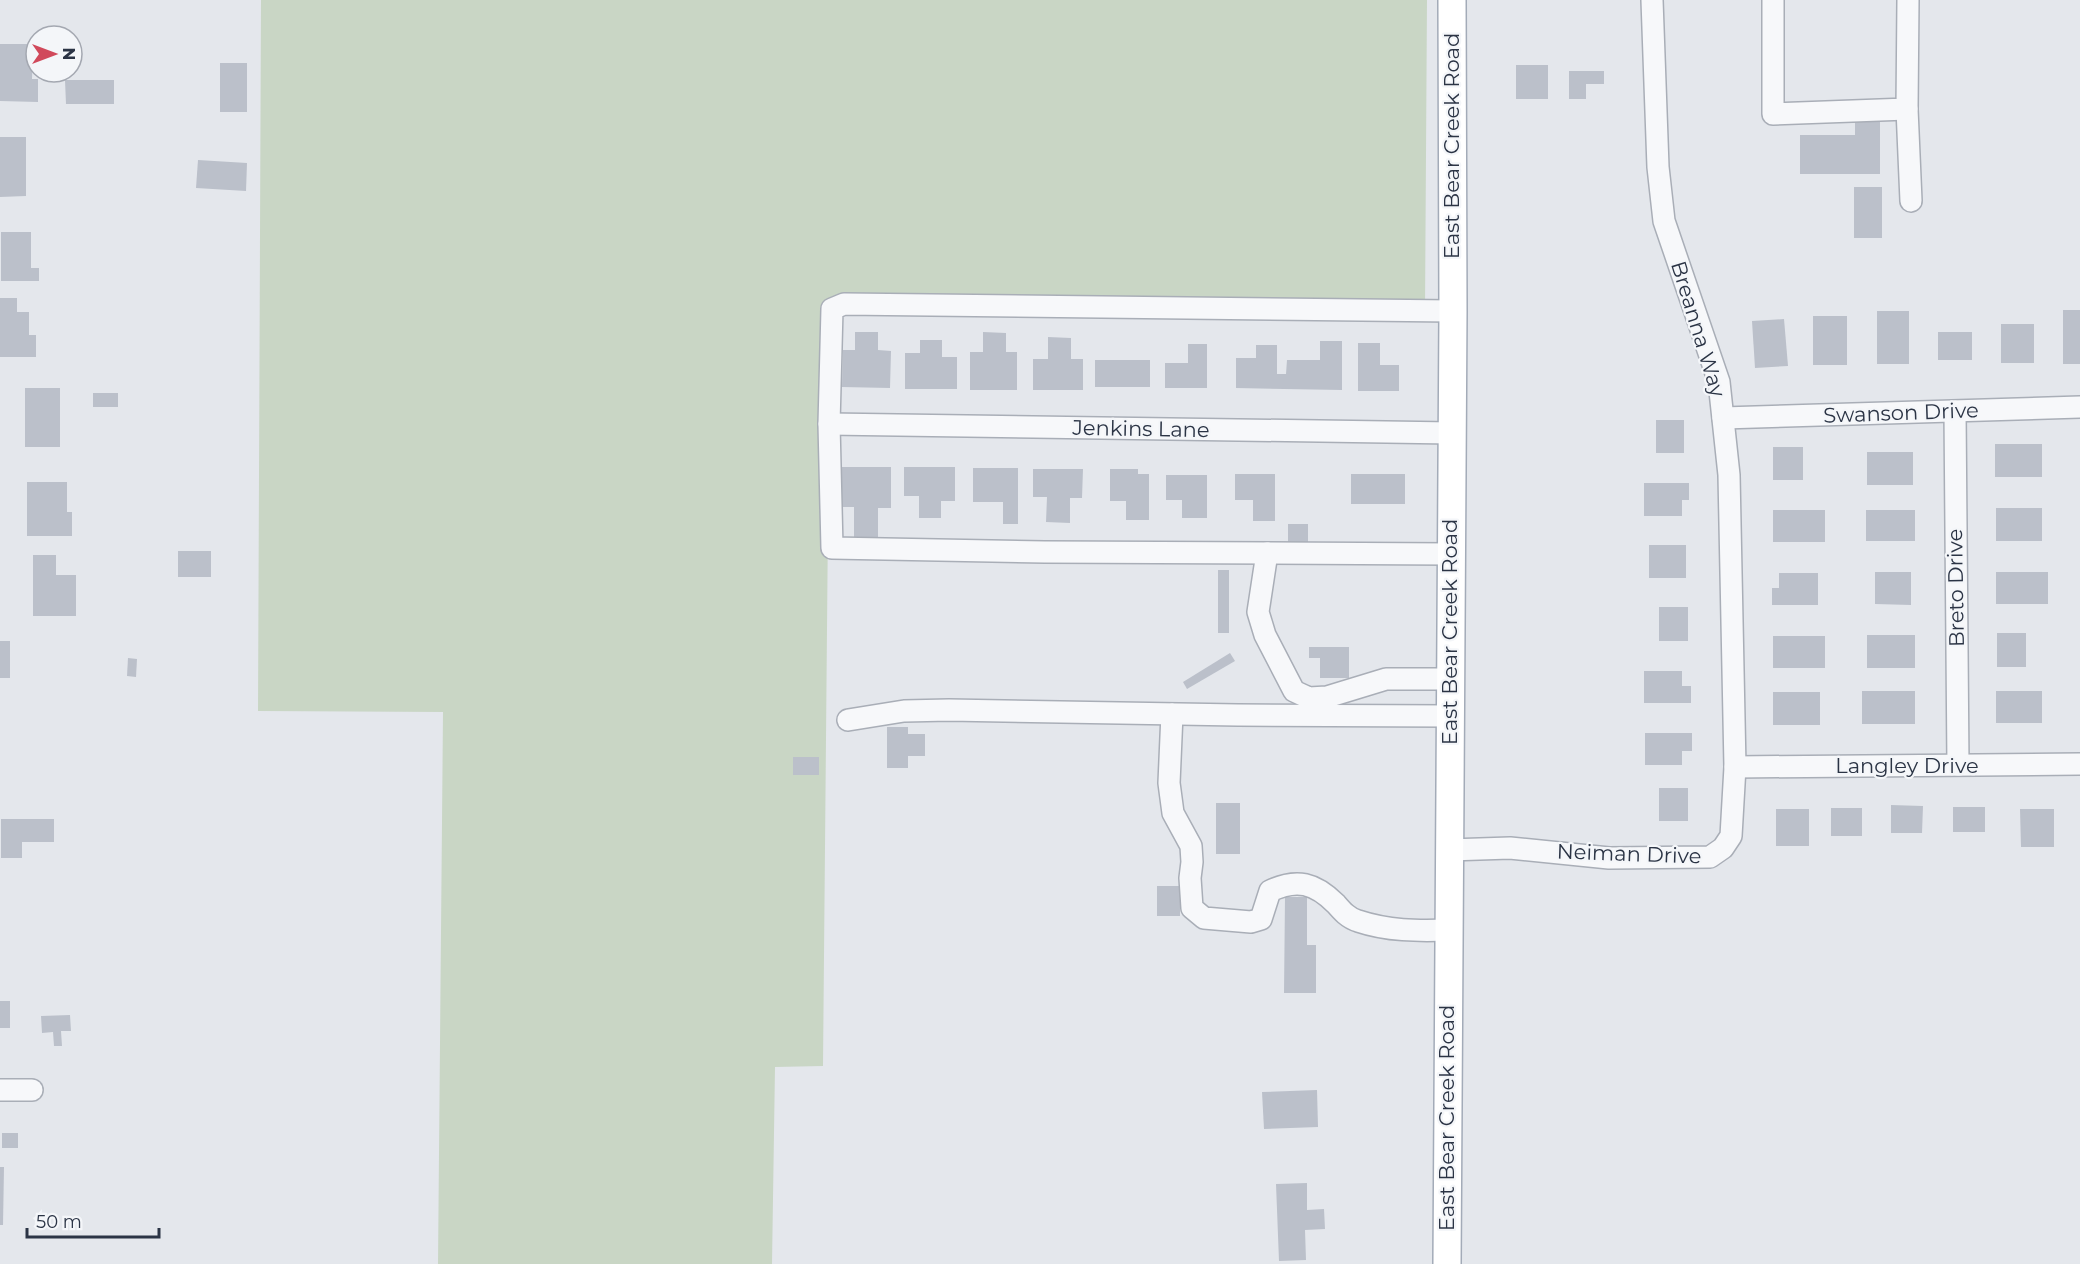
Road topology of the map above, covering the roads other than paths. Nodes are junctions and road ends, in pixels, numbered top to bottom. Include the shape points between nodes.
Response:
1 (1452, 0) edge
2 (1652, 0) edge
3 (1773, 0) edge
4 (1908, 0) edge
5 (1907, 109) junction
6 (1911, 201) dead end
7 (1453, 310) junction
8 (2080, 407) edge
9 (1955, 411) junction
10 (1723, 418) junction
11 (829, 424) junction
12 (1452, 433) junction
13 (1268, 553) junction
14 (1451, 554) junction
15 (1450, 679) junction
16 (1172, 714) junction
17 (1450, 716) junction
18 (848, 720) dead end
19 (2080, 764) edge
20 (1958, 765) junction
21 (1735, 767) junction
22 (1449, 850) junction
23 (1449, 930) junction
24 (0, 1090) edge
25 (32, 1090) dead end
26 (1447, 1264) edge

1 - 7 main road, East Bear Creek Road
2 - 10 street, Breanna Way via 1658,167 1664,220 1719,382
3 - 5 street via 1773,114
4 - 5 street
5 - 6 street
7 - 11 street via 844,304 832,309
7 - 12 main road, East Bear Creek Road
8 - 9 street, Swanson Drive
9 - 10 street, Swanson Drive
9 - 20 street, Breto Drive
10 - 21 street, Breanna Way via 1729,475
11 - 12 street, Jenkins Lane
11 - 13 street via 832,549
12 - 14 main road, East Bear Creek Road
13 - 14 street
13 - 15 street via 1258,612 1294,691 1309,698 1328,697 1386,680
14 - 15 main road, East Bear Creek Road
15 - 17 main road, East Bear Creek Road
16 - 17 street
16 - 18 street via 949,710 903,711
16 - 23 street via 1169,783 1173,813 1191,846 1192,908 1204,918 1234,922 1261,919 1270,891 1300,884 1319,889 1357,921 1391,930
17 - 22 main road, East Bear Creek Road
19 - 20 street, Langley Drive
20 - 21 street, Langley Drive
21 - 22 street, Neiman Drive via 1731,836 1710,857 1609,858 1510,848
22 - 23 main road, East Bear Creek Road
23 - 26 main road, East Bear Creek Road
24 - 25 street

